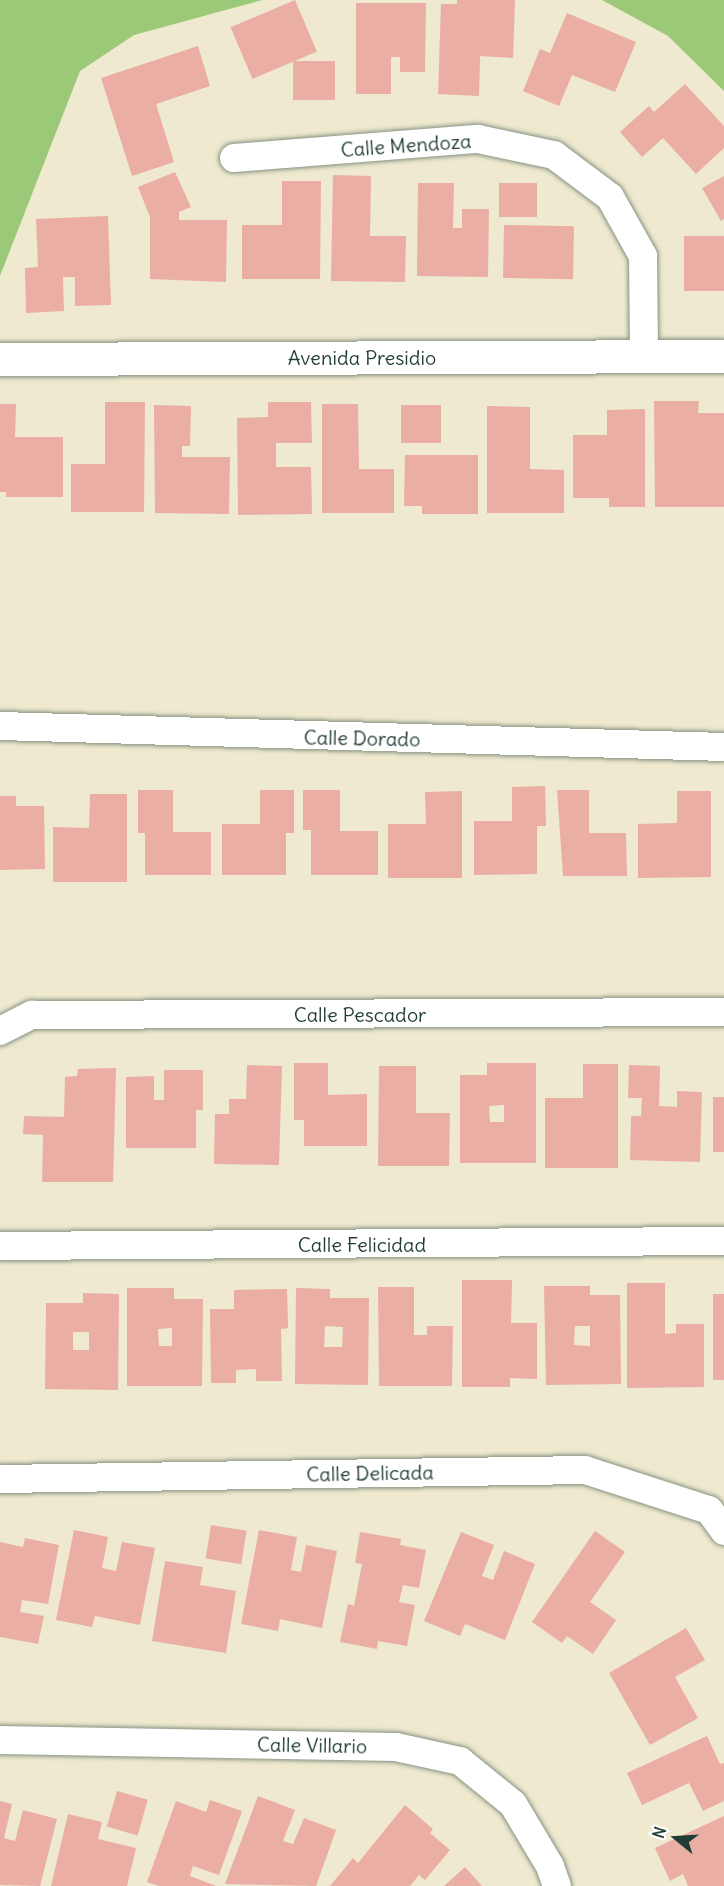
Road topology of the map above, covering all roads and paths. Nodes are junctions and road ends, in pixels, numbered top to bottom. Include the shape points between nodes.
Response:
1 (234, 158) dead end
2 (644, 356) junction
3 (724, 356) edge
4 (0, 358) edge
5 (0, 726) edge
6 (724, 747) edge
7 (724, 1012) edge
8 (0, 1031) edge
9 (724, 1241) edge
10 (0, 1246) edge
11 (0, 1479) edge
12 (724, 1531) edge
13 (0, 1740) edge
14 (557, 1886) edge

1 - 2 street, Calle Mendoza via 478,140 554,155 610,197 643,256
2 - 3 street, Avenida Presidio
2 - 4 street, Avenida Presidio
5 - 6 street, Calle Dorado
7 - 8 street, Calle Pescador via 32,1015
9 - 10 street, Calle Felicidad
11 - 12 street, Calle Delicada via 585,1470 709,1510
13 - 14 street, Calle Villario via 396,1747 460,1761 513,1804 550,1866

